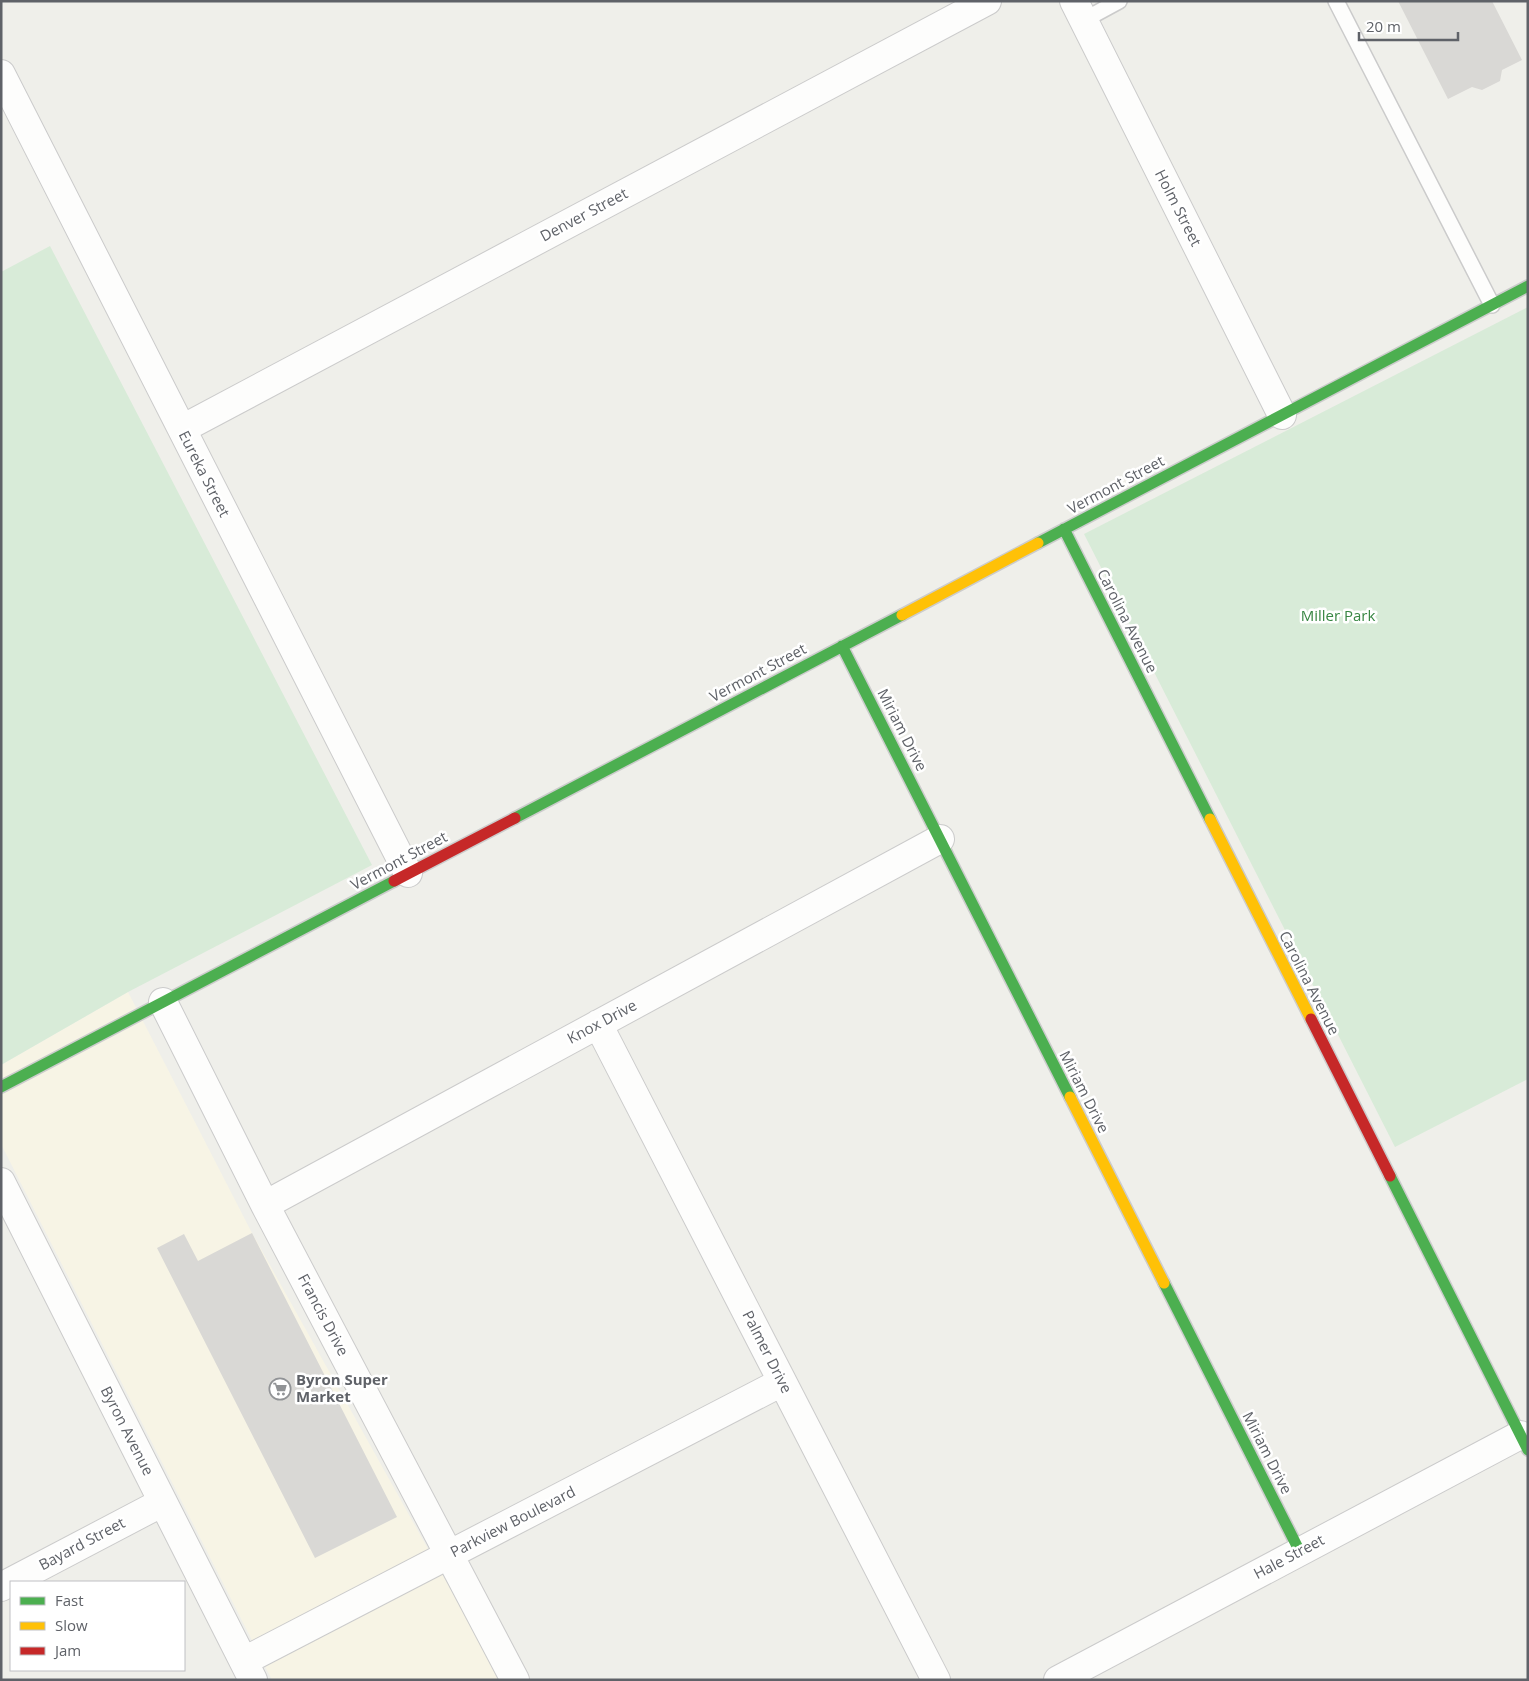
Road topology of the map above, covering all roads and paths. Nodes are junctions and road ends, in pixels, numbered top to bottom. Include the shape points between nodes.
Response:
1 (987, 1) edge
2 (1119, 1) edge
3 (1336, 1) edge
4 (1079, 11) edge
5 (1, 74) edge
6 (1528, 286) edge
7 (1492, 305) junction
8 (1282, 414) junction
9 (182, 429) junction
10 (1064, 529) junction
11 (842, 646) junction
12 (940, 838) junction
13 (408, 873) junction
14 (163, 1002) junction
15 (598, 1024) junction
16 (1, 1087) edge
17 (1, 1182) edge
18 (265, 1205) junction
19 (782, 1382) junction
20 (1524, 1443) edge
21 (163, 1502) junction
22 (1300, 1552) junction
23 (449, 1555) junction
24 (12, 1581) edge
25 (249, 1670) edge
26 (515, 1680) edge
27 (936, 1680) edge
28 (1058, 1680) edge

1 - 9 street, Denver Street
2 - 4 lane
3 - 7 lane
4 - 8 street, Holm Street
5 - 9 street, Eureka Street
6 - 7 street, Vermont Street
7 - 8 street, Vermont Street
8 - 10 street, Vermont Street
9 - 13 street, Eureka Street
10 - 11 street, Vermont Street
10 - 20 street, Carolina Avenue
11 - 12 street, Miriam Drive
11 - 13 street, Vermont Street
12 - 15 street, Knox Drive
12 - 22 street, Miriam Drive
13 - 14 street, Vermont Street
14 - 16 street, Vermont Street
14 - 18 street, Francis Drive
15 - 18 street, Knox Drive
15 - 19 street, Palmer Drive
17 - 21 street, Byron Avenue
18 - 23 street, Francis Drive
19 - 23 street, Parkview Boulevard
19 - 27 street, Palmer Drive
20 - 22 street, Hale Street
21 - 24 street, Bayard Street
21 - 25 street, Byron Avenue
22 - 28 street, Hale Street
23 - 25 street, Parkview Boulevard
23 - 26 street, Francis Drive

